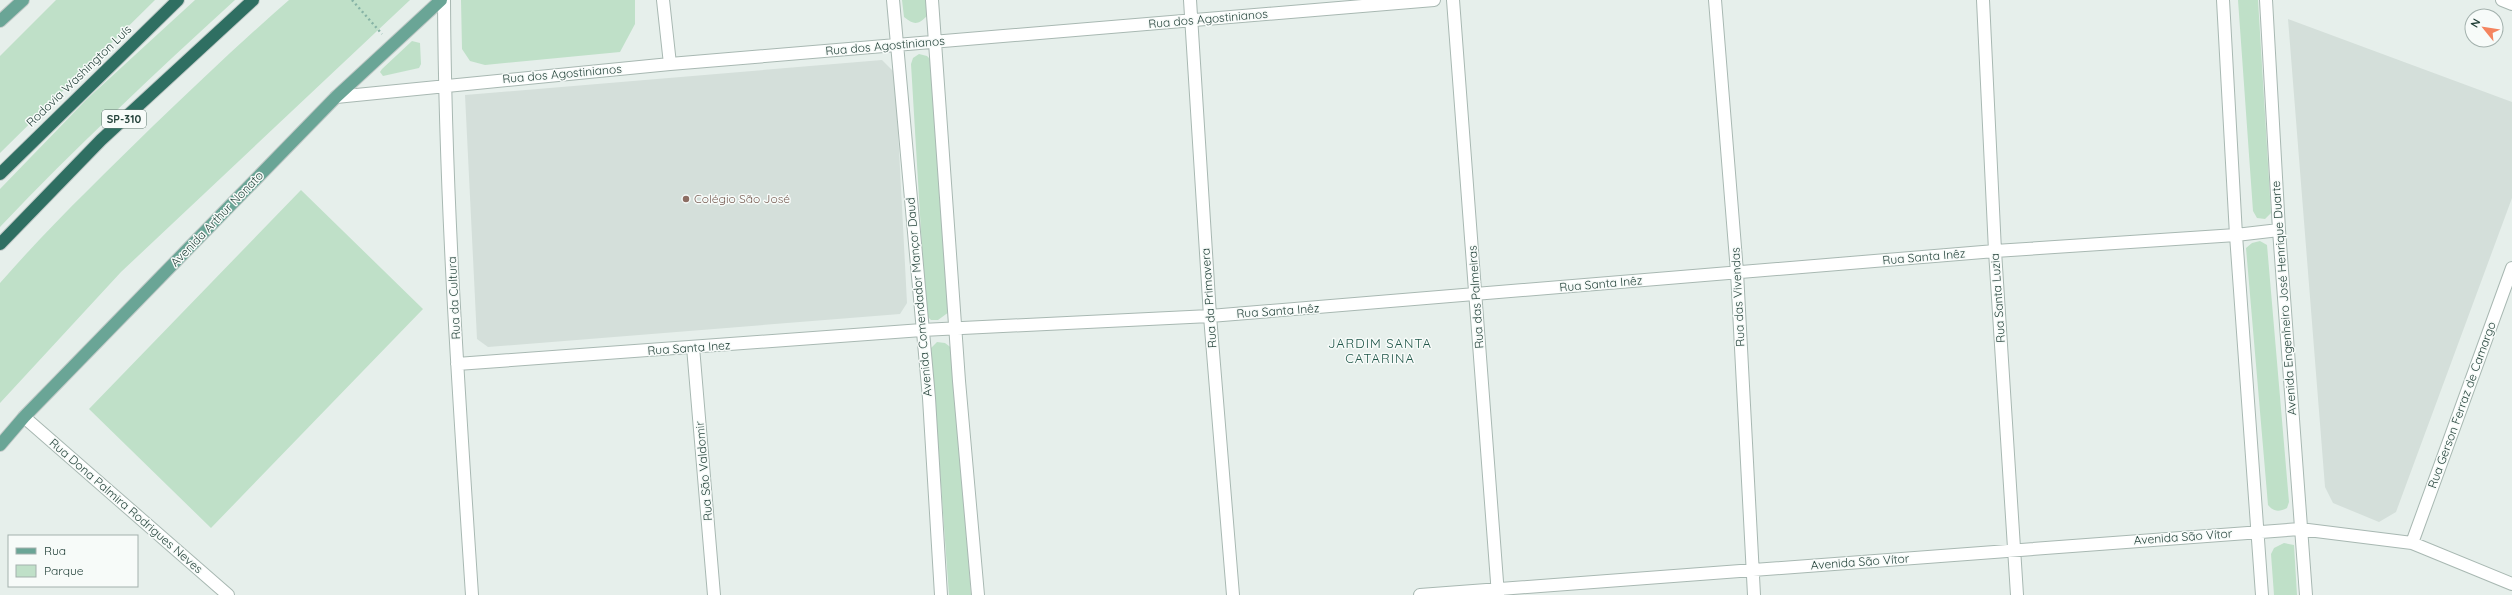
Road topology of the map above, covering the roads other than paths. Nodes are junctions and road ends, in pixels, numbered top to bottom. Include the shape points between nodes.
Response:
1 (23, 0) edge
2 (178, 0) edge
3 (253, 0) edge
4 (442, 0) edge
5 (663, 0) edge
6 (893, 0) edge
7 (932, 0) edge
8 (1190, 0) edge
9 (1434, 0) edge
10 (1453, 0) edge
11 (1715, 0) edge
12 (1983, 0) edge
13 (2223, 0) edge
14 (2266, 0) edge
15 (2502, 0) edge
16 (2512, 4) edge
17 (0, 21) edge
18 (1191, 21) junction
19 (935, 41) junction
20 (897, 44) junction
21 (670, 64) junction
22 (444, 85) junction
23 (336, 96) junction
24 (0, 174) edge
25 (2279, 230) junction
26 (2236, 235) junction
27 (0, 244) edge
28 (1995, 251) junction
29 (2512, 268) edge
30 (1737, 272) junction
31 (1476, 295) junction
32 (1210, 316) junction
33 (922, 330) junction
34 (955, 330) junction
35 (694, 347) junction
36 (457, 364) junction
37 (24, 417) junction
38 (0, 445) edge
39 (2300, 528) junction
40 (2257, 532) junction
41 (2412, 543) junction
42 (2014, 550) junction
43 (1752, 570) junction
44 (2512, 584) edge
45 (1498, 592) edge
46 (228, 595) edge
47 (472, 595) edge
48 (714, 595) edge
49 (941, 595) edge
50 (978, 595) edge
51 (1233, 595) edge
52 (1420, 595) edge
53 (1754, 595) edge
54 (2017, 595) edge
55 (2262, 595) edge
56 (2306, 595) edge

1 - 17 main road
2 - 24 highway, Rodovia Washington Luís
3 - 27 highway, SP-310 via 101,140
4 - 22 street, Rua da Cultura
4 - 23 main road, Avenida Arthur Nonato
5 - 21 street
6 - 20 street, Avenida Comendador Mançor Daud
7 - 19 street
8 - 18 street, Rua da Primavera
9 - 18 street, Rua dos Agostinianos
10 - 31 street, Rua das Palmeiras
11 - 30 street, Rua das Vivendas
12 - 28 street, Rua Santa Luzia
13 - 26 street
14 - 25 street, Avenida Engenheiro José Henrique Duarte
15 - 16 street
18 - 19 street, Rua dos Agostinianos
18 - 32 street, Rua da Primavera
19 - 20 street, Rua dos Agostinianos
19 - 34 street
20 - 21 street, Rua dos Agostinianos
20 - 33 street, Avenida Comendador Mançor Daud
21 - 22 street, Rua dos Agostinianos
22 - 23 street, Rua dos Agostinianos
22 - 36 street, Rua da Cultura
23 - 37 main road, Avenida Arthur Nonato
25 - 26 street, Rua Santa Inêz
25 - 39 street, Avenida Engenheiro José Henrique Duarte
26 - 28 street, Rua Santa Inêz
26 - 40 street
28 - 30 street, Rua Santa Inêz
28 - 42 street, Rua Santa Luzia
29 - 41 street, Rua Gerson Ferraz de Camargo
30 - 31 street, Rua Santa Inêz
30 - 43 street, Rua das Vivendas
31 - 32 street, Rua Santa Inêz
31 - 45 street, Rua das Palmeiras
32 - 34 street, Rua Santa Inêz
32 - 51 street, Rua da Primavera
33 - 34 street, Rua Santa Inêz
33 - 35 street, Rua Santa Inez
33 - 49 street, Avenida Comendador Mançor Daud via 929,398
34 - 50 street
35 - 36 street, Rua Santa Inez
35 - 48 street, Rua São Valdomir
36 - 47 street, Rua da Cultura
37 - 38 main road, Avenida Arthur Nonato
37 - 46 street, Rua Dona Palmira Rodrigues Neves
39 - 40 street, Avenida São Vítor
39 - 41 street, Avenida São Vítor
39 - 56 street, Avenida Engenheiro José Henrique Duarte
40 - 42 street, Avenida São Vítor
40 - 55 street
41 - 44 street, Avenida São Vítor
42 - 43 street, Avenida São Vítor
42 - 54 street, Rua Santa Luzia
43 - 45 street, Avenida São Vítor
43 - 53 street, Rua das Vivendas
45 - 52 street, Avenida São Vítor

